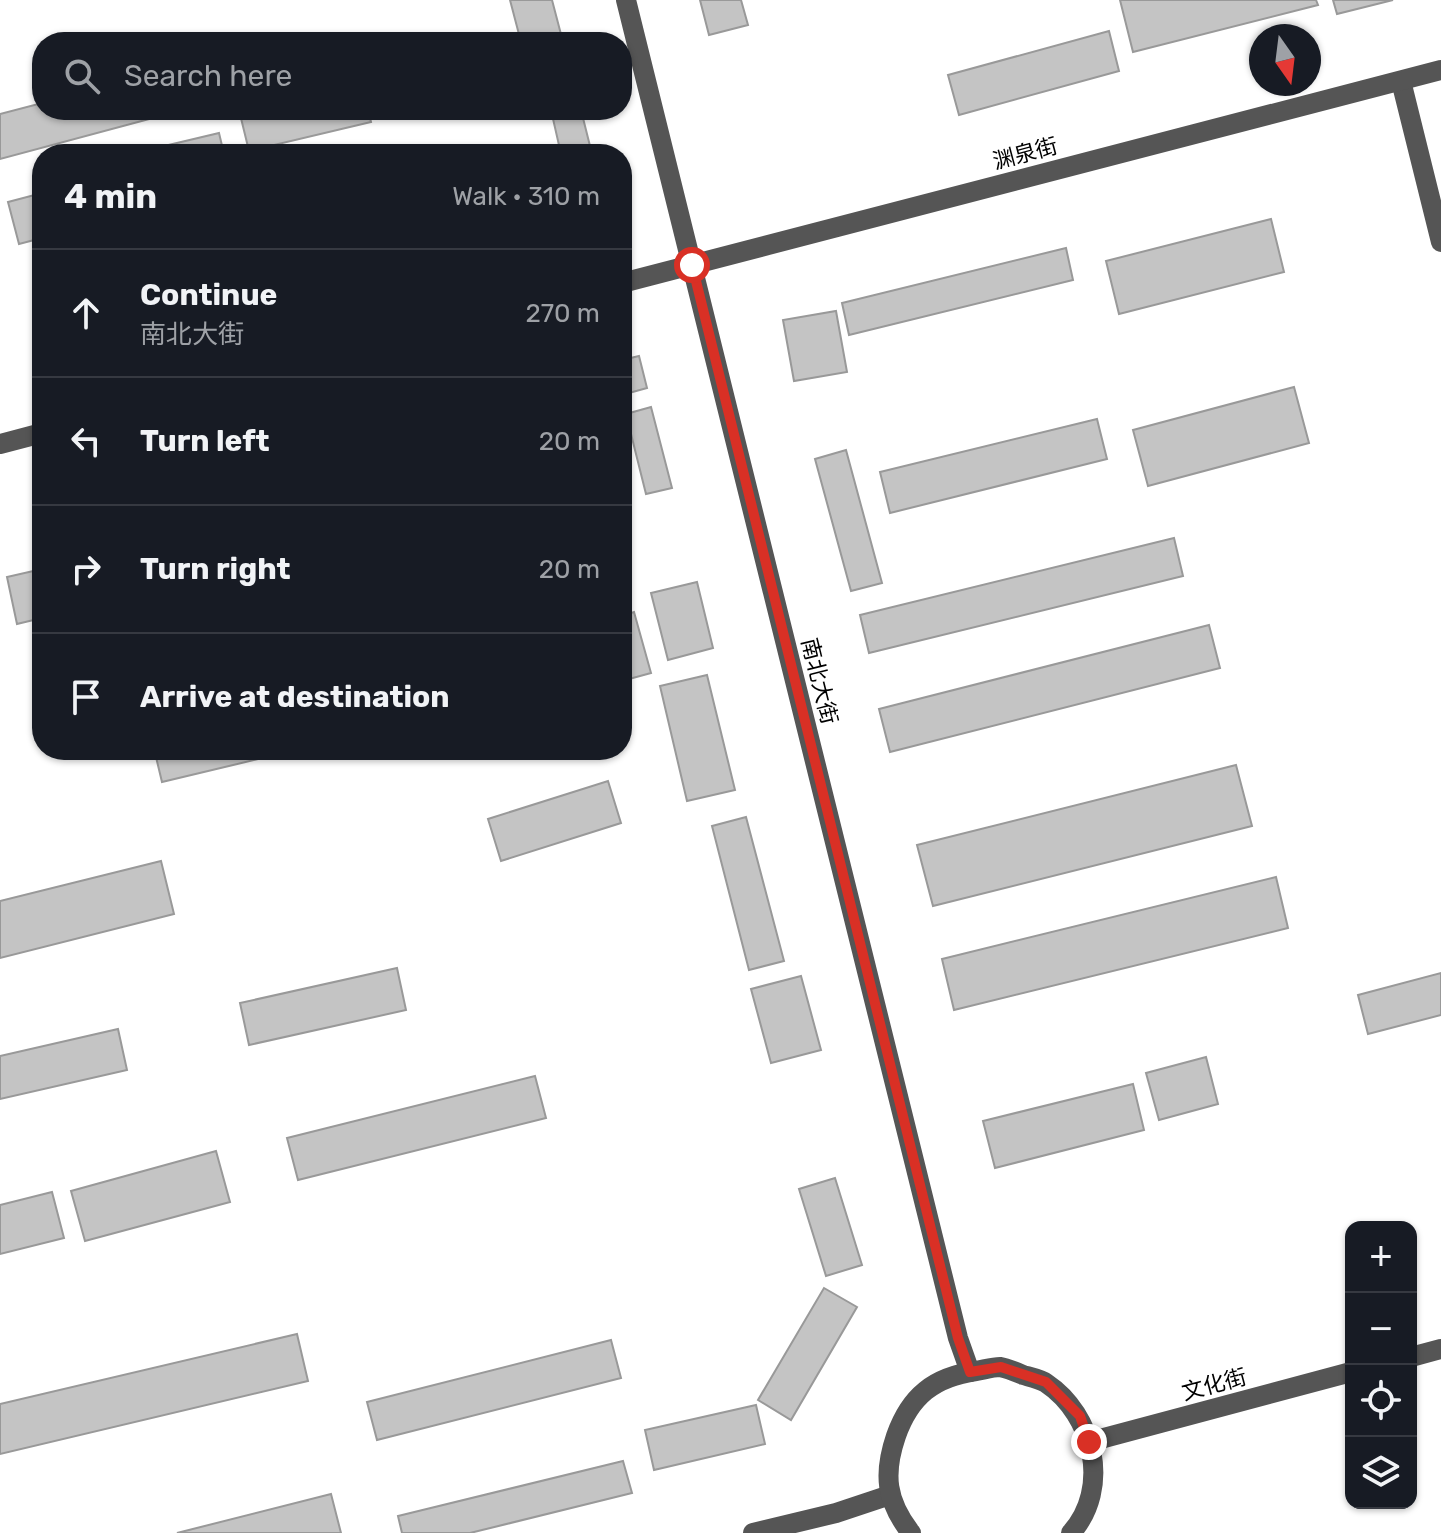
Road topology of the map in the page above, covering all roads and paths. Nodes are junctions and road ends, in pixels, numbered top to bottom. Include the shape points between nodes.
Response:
1 (626, 0) edge
2 (1441, 70) edge
3 (1401, 81) junction
4 (1441, 242) edge
5 (692, 265) junction
6 (632, 280) edge
7 (32, 436) edge
8 (0, 444) edge
9 (1441, 1349) edge
10 (1417, 1355) edge
11 (970, 1372) junction
12 (1345, 1374) edge
13 (1089, 1442) junction
14 (890, 1495) junction
15 (753, 1533) edge
16 (911, 1533) edge
17 (1071, 1533) edge

1 - 5 street, 南北大街
2 - 3 street, 渊泉街
3 - 4 street
3 - 5 street, 渊泉街
5 - 6 street, 渊泉街
5 - 11 street, 南北大街
7 - 8 street
9 - 10 street
11 - 13 street via 1001,1367 1046,1382 1080,1416
11 - 14 street via 950,1375 920,1394 903,1414 888,1459
12 - 13 street, 文化街
13 - 17 street via 1092,1491
14 - 15 street
14 - 16 street via 897,1516

